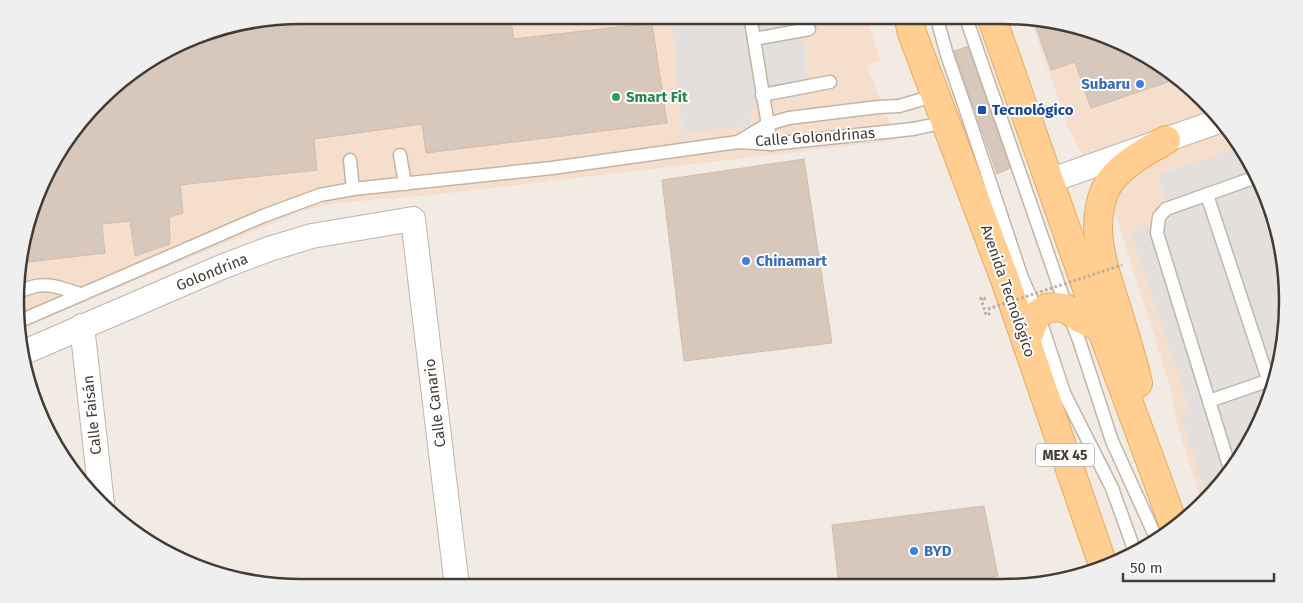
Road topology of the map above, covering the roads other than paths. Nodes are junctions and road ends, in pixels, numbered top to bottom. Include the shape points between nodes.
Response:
1 (752, 24) edge
2 (909, 24) edge
3 (939, 24) edge
4 (968, 24) edge
5 (994, 24) edge
6 (809, 29) dead end
7 (754, 39) junction
8 (830, 82) dead end
9 (762, 95) junction
10 (937, 95) junction
11 (946, 122) junction
12 (1214, 123) edge
13 (768, 124) junction
14 (1166, 140) junction
15 (738, 142) junction
16 (771, 144) junction
17 (400, 155) dead end
18 (350, 160) dead end
19 (1251, 179) edge
20 (1049, 181) junction
21 (405, 184) junction
22 (352, 189) junction
23 (1207, 195) junction
24 (413, 219) joint
25 (24, 289) edge
26 (80, 294) junction
27 (1068, 309) junction
28 (1038, 314) junction
29 (24, 319) edge
30 (82, 326) junction
31 (1101, 328) junction
32 (1026, 342) junction
33 (28, 350) edge
34 (1269, 376) edge
35 (1267, 383) edge
36 (1210, 401) junction
37 (1228, 462) edge
38 (1156, 476) junction
39 (101, 493) edge
40 (1172, 521) edge
41 (1153, 534) edge
42 (1133, 546) edge
43 (1101, 561) edge
44 (456, 579) edge

1 - 7 lane
2 - 10 main road, Avenida Tecnológico / MEX 45
3 - 28 lane via 1022,278
4 - 27 lane
5 - 20 main road
6 - 7 lane
7 - 9 lane
8 - 9 lane
9 - 13 lane
10 - 11 main road, Avenida Tecnológico / MEX 45
10 - 13 lane, Calle Golondrinas via 899,106 789,118
11 - 16 lane, Calle Golondrinas via 913,129
11 - 32 main road, Avenida Tecnológico / MEX 45
12 - 14 street
13 - 15 lane, Calle Golondrinas
13 - 16 lane
14 - 20 street
14 - 38 main road via 1138,156 1118,173 1106,190 1098,216 1099,243 1135,367
15 - 16 lane, Calle Golondrinas
15 - 21 lane via 552,168
17 - 21 lane
18 - 22 lane
19 - 23 lane
20 - 31 main road
21 - 22 lane
22 - 26 lane via 320,195 271,213
23 - 34 lane
23 - 36 lane via 1166,209 1159,217 1157,233
24 - 30 street, Golondrina via 312,236 269,249
24 - 44 street, Calle Canario
25 - 26 lane via 48,286
26 - 29 lane
27 - 28 main road via 1047,308
27 - 31 main road
27 - 41 lane via 1112,441
28 - 32 main road
28 - 42 lane via 1064,393 1112,488
30 - 33 street, Golondrina
30 - 39 street, Calle Faisán
31 - 38 main road
32 - 43 main road, Avenida Tecnológico / MEX 45
35 - 36 lane
36 - 37 lane
38 - 40 main road

